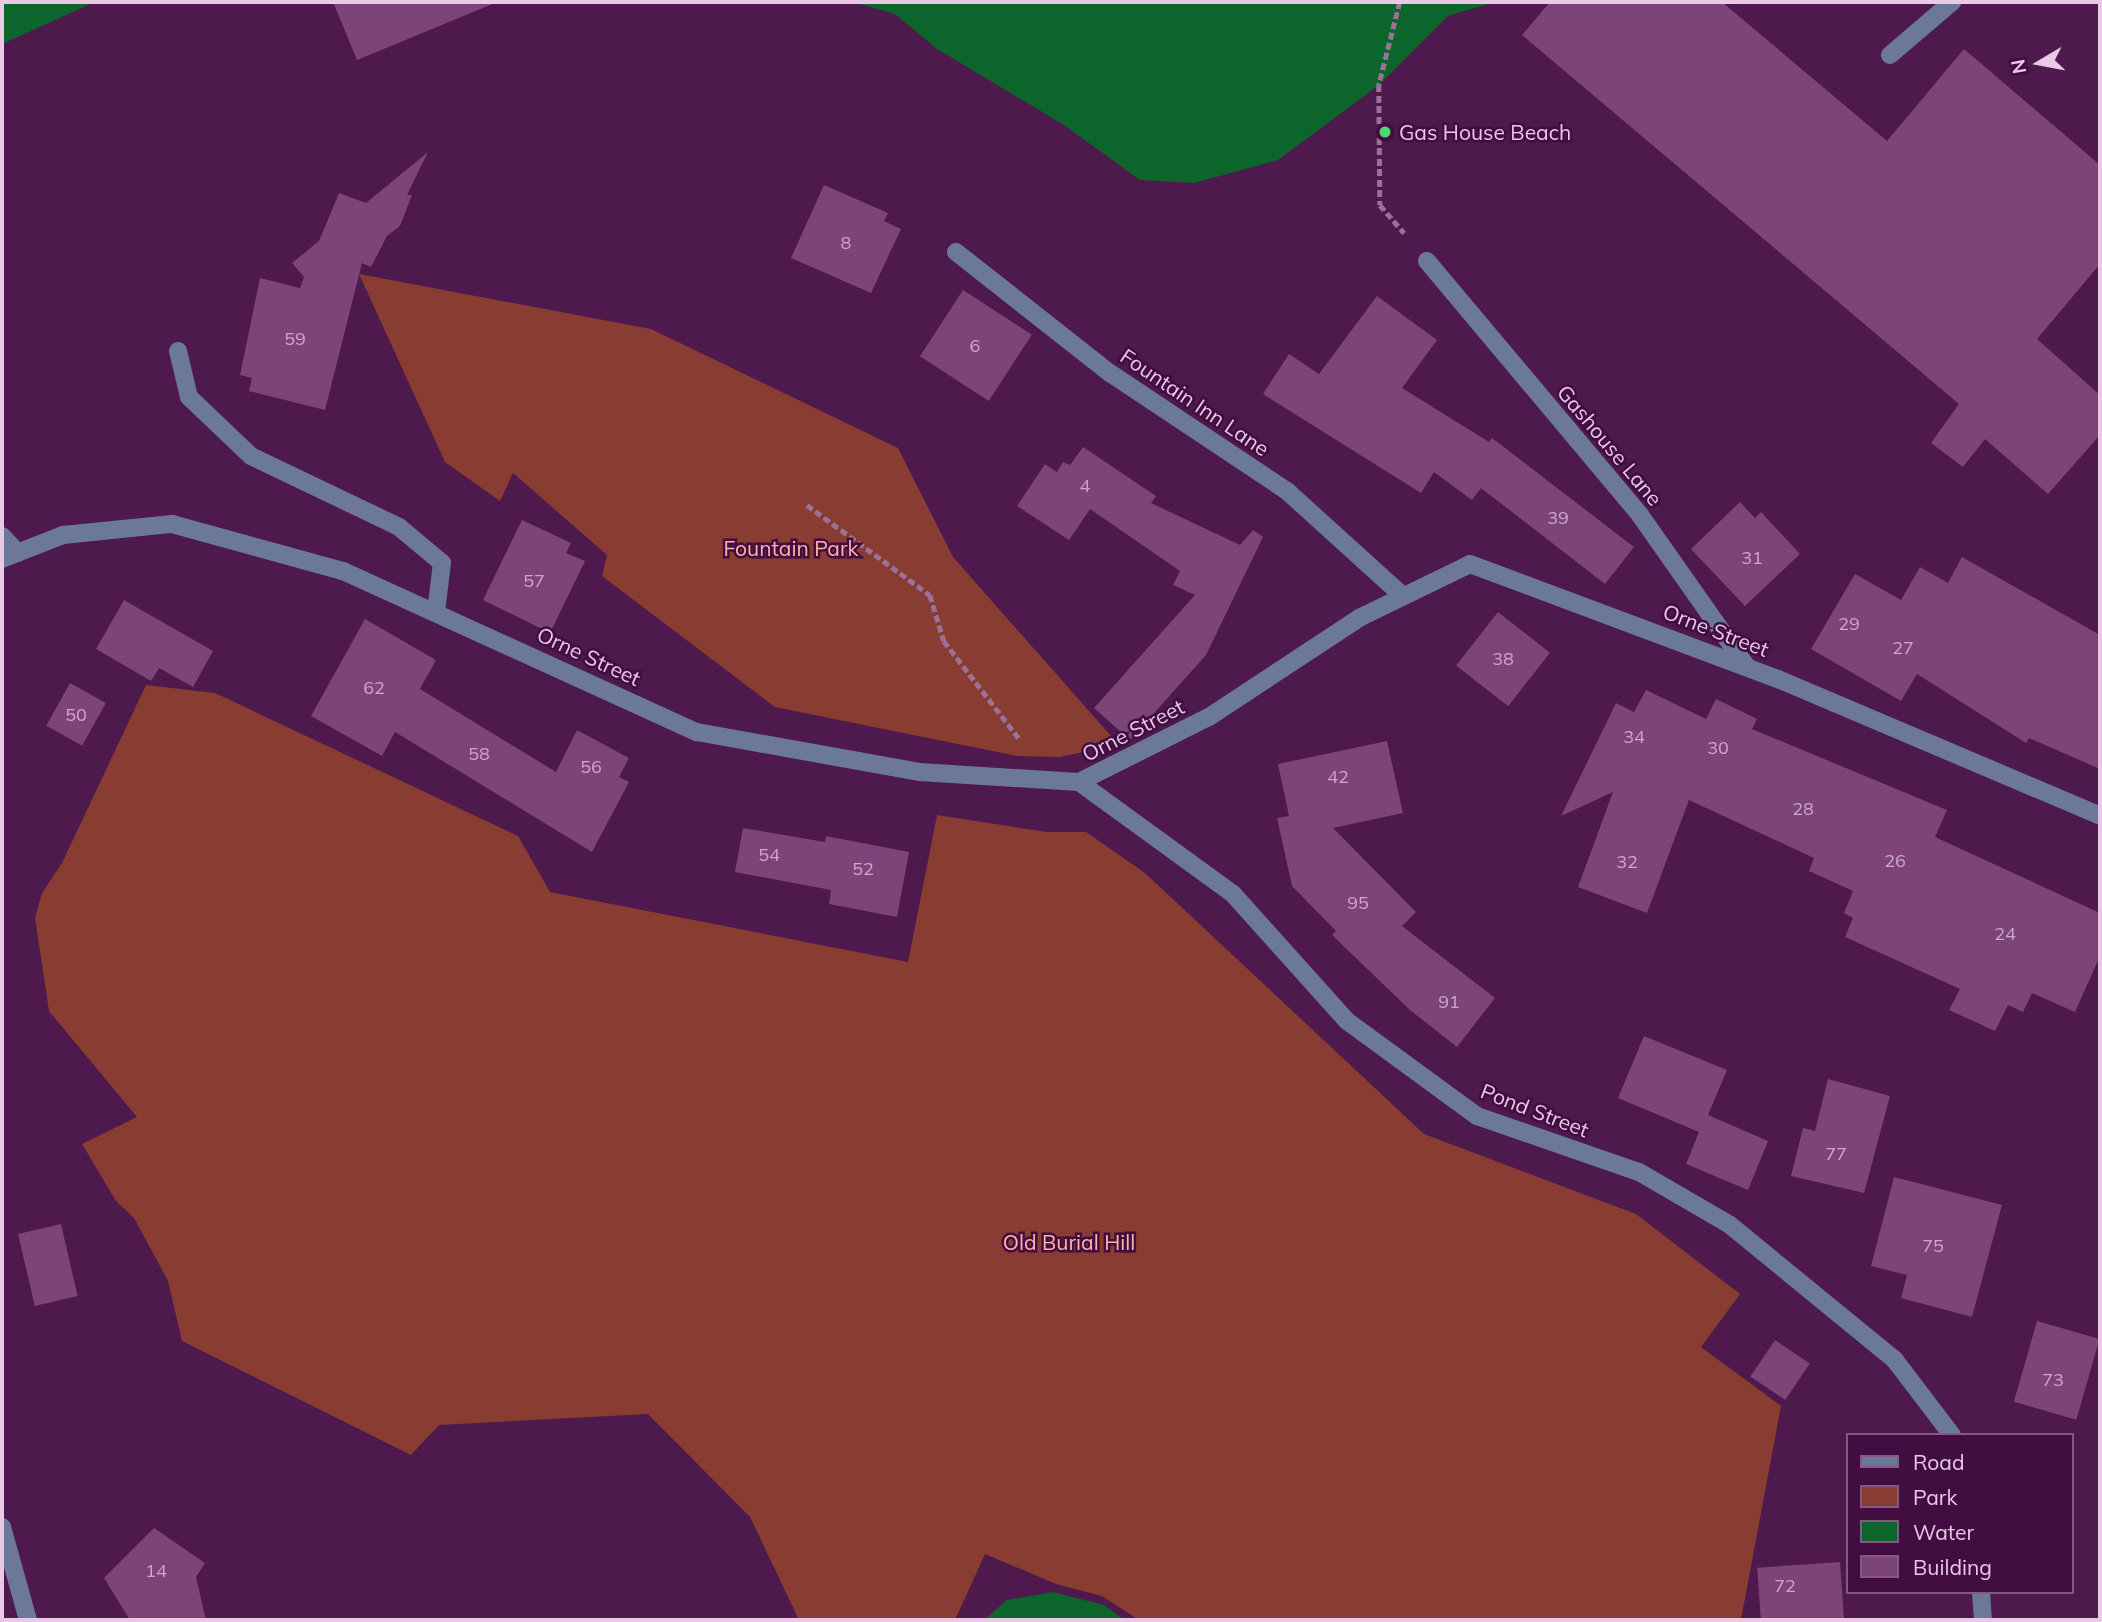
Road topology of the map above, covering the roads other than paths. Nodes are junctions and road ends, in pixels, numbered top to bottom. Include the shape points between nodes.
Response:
1 (1952, 2) edge
2 (1890, 55) dead end
3 (956, 252) dead end
4 (1427, 261) dead end
5 (178, 351) dead end
6 (2, 536) edge
7 (10, 556) edge
8 (1403, 596) junction
9 (436, 612) junction
10 (1746, 666) junction
11 (1079, 782) junction
12 (2100, 816) edge
13 (1950, 1433) edge
14 (2, 1527) edge
15 (1981, 1594) edge
16 (28, 1620) edge
17 (1983, 1620) edge

1 - 2 street
3 - 8 street, Fountain Inn Lane via 1110,373 1287,491
4 - 10 street, Gashouse Lane via 1640,515
5 - 9 street via 189,397 251,456 398,527 442,563
6 - 7 street
7 - 9 street, Orne Street via 63,535 172,524 344,571
8 - 10 street, Orne Street via 1470,564
8 - 11 street, Orne Street via 1359,618 1209,717
9 - 11 street, Orne Street via 697,732 920,772
10 - 12 street, Orne Street
11 - 13 street, Pond Street via 1233,894 1347,1021 1477,1116 1639,1172 1730,1226 1894,1359
14 - 16 street
15 - 17 street

